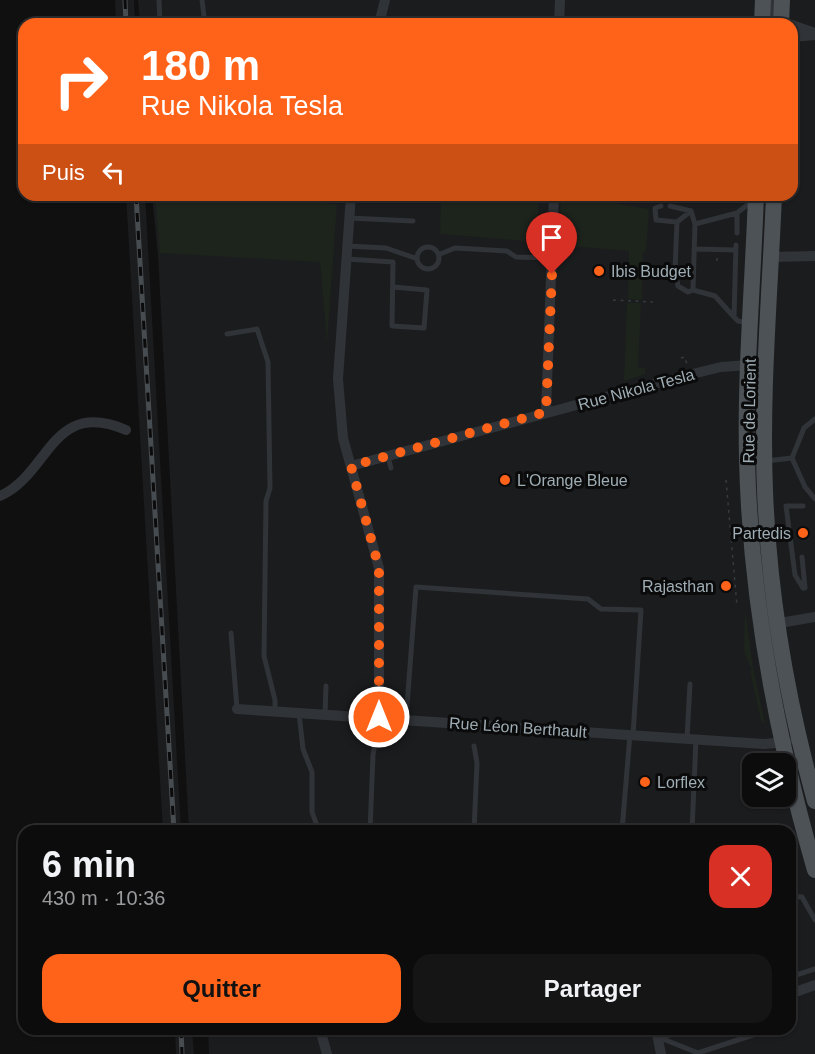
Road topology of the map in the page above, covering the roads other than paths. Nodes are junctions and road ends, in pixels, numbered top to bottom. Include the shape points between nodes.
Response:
1 (159, 0) edge
2 (202, 0) edge
3 (385, 0) edge
4 (560, 0) edge
5 (763, 0) edge
6 (778, 2) edge
7 (160, 18) edge
8 (205, 18) edge
9 (380, 18) edge
10 (559, 18) edge
11 (762, 18) edge
12 (773, 18) edge
13 (780, 18) edge
14 (787, 18) edge
15 (798, 28) edge
16 (815, 34) edge
17 (798, 36) edge
18 (350, 201) edge
19 (554, 201) edge
20 (751, 201) edge
21 (755, 201) edge
22 (774, 201) edge
23 (661, 206) dead end
24 (670, 206) dead end
25 (691, 211) junction
26 (737, 213) junction
27 (349, 218) junction
28 (413, 221) dead end
29 (677, 222) junction
30 (695, 224) junction
31 (737, 233) dead end
32 (347, 246) junction
33 (386, 248) junction
34 (694, 249) junction
35 (440, 254) junction
36 (815, 256) edge
37 (771, 257) junction
38 (415, 258) junction
39 (553, 258) junction
40 (346, 259) junction
41 (387, 261) junction
42 (393, 287) junction
43 (693, 290) junction
44 (734, 317) junction
45 (751, 323) junction
46 (227, 334) dead end
47 (749, 365) junction
48 (546, 412) junction
49 (815, 418) edge
50 (126, 430) dead end
51 (387, 455) junction
52 (792, 458) junction
53 (764, 461) junction
54 (351, 466) junction
55 (391, 468) dead end
56 (747, 470) junction
57 (0, 496) edge
58 (815, 499) edge
59 (803, 506) dead end
60 (802, 557) dead end
61 (815, 617) edge
62 (768, 625) junction
63 (231, 633) dead end
64 (690, 684) dead end
65 (326, 686) dead end
66 (237, 709) joint
67 (275, 711) junction
68 (299, 713) junction
69 (324, 715) junction
70 (379, 717) junction
71 (406, 719) junction
72 (377, 732) dead end
73 (632, 735) junction
74 (692, 739) junction
75 (799, 739) junction
76 (781, 743) junction
77 (474, 746) dead end
78 (815, 801) edge
79 (317, 825) edge
80 (370, 825) edge
81 (474, 825) edge
82 (623, 825) edge
83 (692, 825) edge
84 (815, 870) edge
85 (796, 896) edge
86 (815, 920) edge
87 (815, 969) edge
88 (801, 975) junction
89 (796, 976) edge
90 (810, 987) edge
91 (322, 1035) edge
92 (656, 1035) edge
93 (660, 1035) edge
94 (753, 1035) edge
95 (327, 1054) edge
96 (661, 1054) edge

1 - 7 lane
2 - 8 lane
3 - 9 street
4 - 10 street
5 - 11 main road
6 - 12 street
6 - 13 main road
6 - 14 street
15 - 16 street
16 - 17 street
18 - 27 street
19 - 39 street
20 - 26 lane
21 - 45 main road, Rue de Lorient
22 - 37 main road, Rue de Lorient
23 - 29 lane via 656,208 656,220
24 - 25 lane
25 - 29 lane
25 - 30 lane
26 - 30 lane
26 - 31 lane
27 - 28 lane
27 - 32 street
29 - 43 lane via 677,283 684,291
30 - 34 lane
32 - 33 lane
32 - 40 street
33 - 38 lane
33 - 41 lane
34 - 43 lane
34 - 44 lane via 736,247
35 - 38 lane via 423,249 417,251
35 - 38 lane via 439,263 431,267 420,266
35 - 39 lane via 455,248
36 - 37 street
37 - 53 main road, Rue de Lorient
39 - 48 street
40 - 41 lane
40 - 54 street via 338,376 342,429
41 - 42 lane via 394,264
42 - 42 lane via 392,326 424,328 426,290
43 - 44 lane via 715,296
44 - 45 lane
45 - 47 main road, Rue de Lorient
46 - 67 lane via 257,329 268,362 270,488 266,501 264,656
47 - 48 street, Rue Nikola Tesla via 721,367
47 - 56 main road, Rue de Lorient
48 - 51 street, Rue Nikola Tesla
49 - 52 lane via 804,428
50 - 57 street via 94,422 73,428 50,444 23,481
51 - 54 street, Rue Nikola Tesla
51 - 55 lane
52 - 53 lane
52 - 58 lane via 804,487
53 - 56 lane
53 - 62 main road, Rue de Lorient via 770,562
54 - 70 street via 379,568
56 - 62 main road, Rue de Lorient
59 - 60 lane via 786,506 795,575 804,588
61 - 62 street
62 - 75 main road, Rue de Lorient
62 - 76 main road, Rue de Lorient
63 - 66 lane
64 - 74 lane
65 - 69 lane
66 - 67 street, Rue Léon Berthault
67 - 68 street, Rue Léon Berthault
68 - 69 street, Rue Léon Berthault
68 - 79 lane via 303,749 312,772 312,812
69 - 70 street, Rue Léon Berthault
70 - 71 street, Rue Léon Berthault
71 - 73 street, Rue Léon Berthault
71 - 73 lane via 416,587 588,599 601,609 641,610
72 - 80 lane
73 - 74 street, Rue Léon Berthault
73 - 82 lane
74 - 76 street, Rue Léon Berthault
74 - 83 lane
75 - 76 street, Rue Léon Berthault
75 - 78 main road, Rue de Lorient
76 - 84 main road, Rue de Lorient
77 - 81 lane
85 - 86 lane via 806,901
87 - 88 lane
88 - 89 lane
88 - 90 lane
91 - 95 street
92 - 96 street
93 - 94 lane via 698,1053

